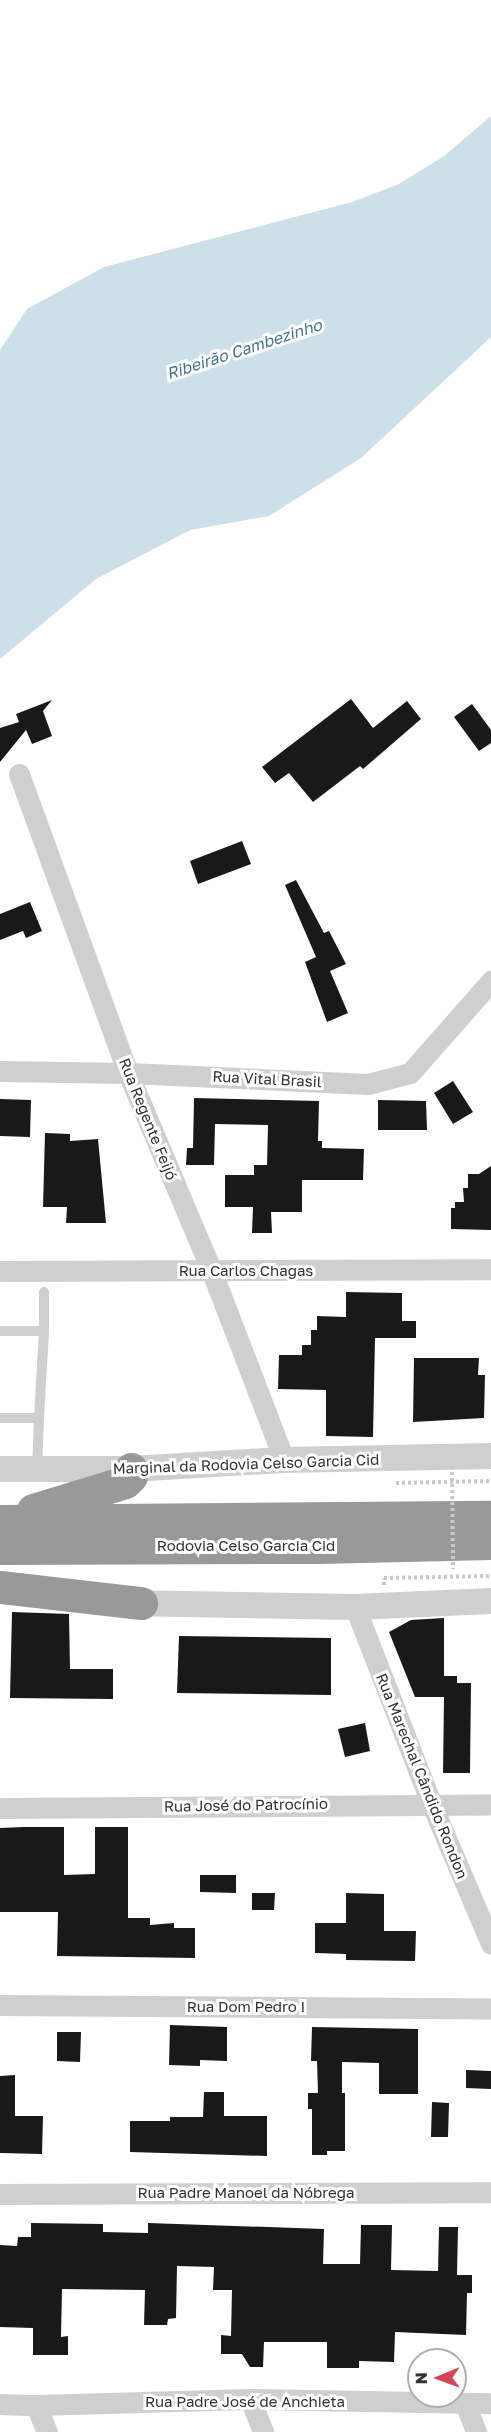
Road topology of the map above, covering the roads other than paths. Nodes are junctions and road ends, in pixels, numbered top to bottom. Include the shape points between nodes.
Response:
1 (20, 774) dead end
2 (491, 981) edge
3 (0, 1071) edge
4 (128, 1073) junction
5 (491, 1269) edge
6 (0, 1271) edge
7 (212, 1272) junction
8 (44, 1292) dead end
9 (0, 1331) edge
10 (44, 1331) junction
11 (0, 1418) edge
12 (39, 1418) junction
13 (491, 1456) edge
14 (284, 1460) junction
15 (0, 1469) edge
16 (37, 1469) junction
17 (131, 1469) junction
18 (491, 1517) edge
19 (0, 1521) edge
20 (491, 1543) edge
21 (0, 1548) edge
22 (0, 1587) edge
23 (491, 1600) edge
24 (0, 1602) edge
25 (141, 1603) junction
26 (355, 1607) junction
27 (431, 1803) junction
28 (491, 1805) edge
29 (0, 1808) edge
30 (491, 1944) edge
31 (0, 2005) edge
32 (491, 2008) edge
33 (491, 2192) edge
34 (0, 2194) edge
35 (250, 2399) junction
36 (407, 2402) edge
37 (467, 2403) edge
38 (491, 2403) edge
39 (0, 2404) edge
40 (36, 2405) junction
41 (467, 2408) edge
42 (47, 2432) edge
43 (263, 2432) edge
44 (476, 2432) edge

1 - 4 street, Rua Regente Feijó
2 - 4 street, Rua Vital Brasil via 410,1073 368,1084
3 - 4 street, Rua Vital Brasil
4 - 7 street, Rua Regente Feijó
5 - 7 street, Rua Carlos Chagas
6 - 7 street, Rua Carlos Chagas
7 - 14 street, Rua Regente Feijó
8 - 10 lane
9 - 10 lane
10 - 12 lane
11 - 12 lane
12 - 16 lane
13 - 14 street, Marginal da Rodovia Celso Garcia Cid
14 - 17 street, Marginal da Rodovia Celso Garcia Cid
15 - 16 street, Marginal da Rodovia Celso Garcia Cid
16 - 17 street, Marginal da Rodovia Celso Garcia Cid
17 - 19 highway via 125,1482
18 - 19 highway, Rodovia Celso Garcia Cid
20 - 21 highway, Rodovia Celso Garcia Cid
22 - 25 highway
23 - 26 street
24 - 25 street
25 - 26 street
26 - 27 street, Rua Marechal Cândido Rondon
27 - 28 street, Rua José do Patrocínio
27 - 29 street, Rua José do Patrocínio
27 - 30 street, Rua Marechal Cândido Rondon
31 - 32 street, Rua Dom Pedro I
33 - 34 street, Rua Padre Manoel da Nóbrega
35 - 36 street, Rua Padre José de Anchieta
35 - 40 street, Rua Padre José de Anchieta
35 - 43 street
37 - 38 street, Rua Padre José de Anchieta
39 - 40 street, Rua Padre José de Anchieta
40 - 42 street
41 - 44 street

